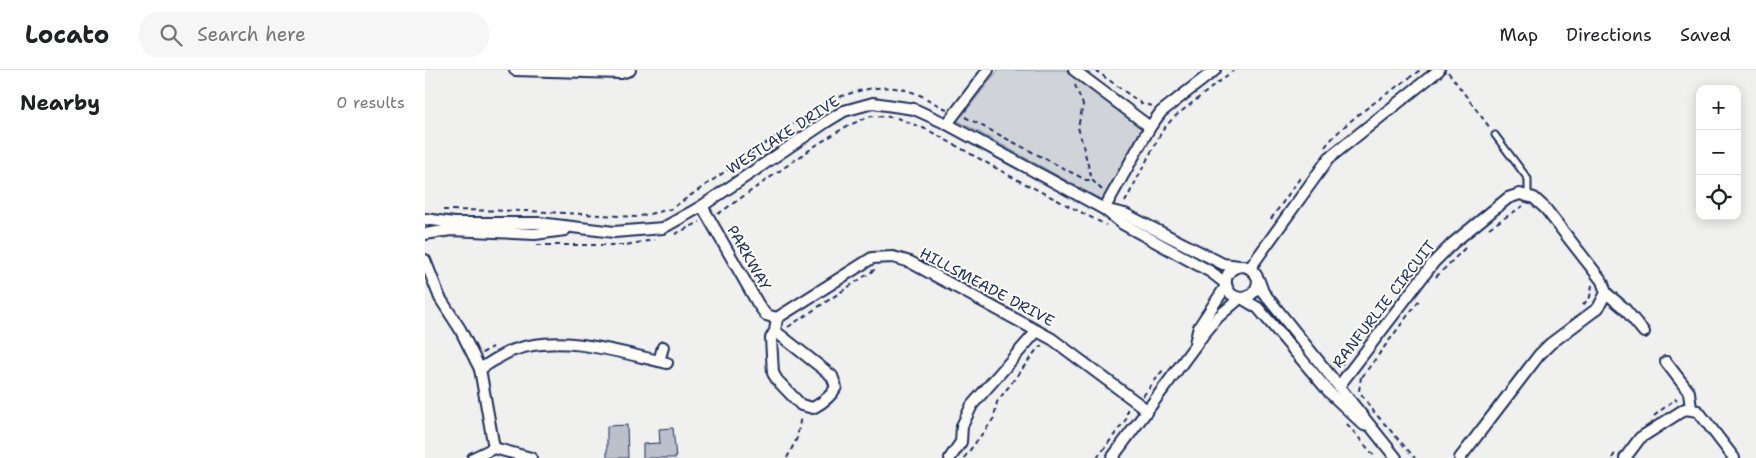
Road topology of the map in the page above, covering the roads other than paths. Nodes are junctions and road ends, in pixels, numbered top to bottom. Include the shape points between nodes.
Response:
1 (515, 70) edge
2 (630, 70) edge
3 (988, 70) edge
4 (1074, 70) edge
5 (1215, 70) edge
6 (1439, 70) edge
7 (947, 124) junction
8 (1150, 126) junction
9 (1495, 135) road end
10 (1530, 201) junction
11 (701, 206) junction
12 (1105, 209) junction
13 (425, 219) edge
14 (583, 228) junction
15 (425, 234) edge
16 (425, 260) edge
17 (1239, 266) junction
18 (1250, 268) junction
19 (425, 272) edge
20 (1258, 279) junction
21 (434, 282) junction
22 (1226, 284) junction
23 (1606, 294) junction
24 (1242, 299) junction
25 (776, 326) junction
26 (1644, 332) dead end
27 (1033, 334) junction
28 (1194, 346) junction
29 (663, 347) dead end
30 (1666, 362) dead end
31 (480, 369) junction
32 (1339, 386) junction
33 (1691, 409) junction
34 (1147, 410) junction
35 (1380, 439) junction
36 (494, 448) junction
37 (473, 458) edge
38 (531, 458) edge
39 (950, 458) edge
40 (1111, 458) edge
41 (1396, 458) edge
42 (1460, 458) edge
43 (1625, 458) edge
44 (1734, 458) edge

1 - 2 street via 621,73
3 - 7 street
4 - 8 street
5 - 8 street via 1163,110
6 - 18 street via 1329,158
7 - 11 street, WESTLAKE DRIVE via 914,109 873,103 844,111
7 - 12 street, WESTLAKE DRIVE
8 - 12 street
9 - 10 lane via 1528,179
10 - 23 street via 1534,198 1545,208 1602,281
10 - 32 street, RANFURLIE CIRCUIT via 1520,194 1508,198 1453,243 1434,262
11 - 14 street, WESTLAKE DRIVE via 663,228 614,232
11 - 25 street, PARKWAY via 758,304
12 - 17 street, WESTLAKE DRIVE via 1125,214 1223,264
12 - 22 street, WESTLAKE DRIVE via 1123,224 1211,272
13 - 14 street, WESTLAKE DRIVE
14 - 15 street, WESTLAKE DRIVE via 535,234 451,230
16 - 21 street
17 - 18 street
17 - 22 street via 1227,274
18 - 20 street
19 - 21 street
20 - 24 street via 1256,290
20 - 32 street via 1263,292
21 - 31 street
22 - 24 street via 1231,294
22 - 28 street via 1199,327
23 - 26 street via 1624,308
23 - 42 street via 1598,308 1539,355
24 - 28 street via 1218,317
24 - 35 street via 1258,308 1330,393
25 - 25 street, PARKWAY via 836,381 833,394 813,408 801,405 773,373 771,338
25 - 27 street, HILLSMEADE DRIVE via 872,258 893,257 910,262
27 - 34 street, HILLSMEADE DRIVE via 1053,339
27 - 39 street via 972,405 962,426 961,442
28 - 34 street
29 - 31 street via 663,362 557,342 533,344 511,350
30 - 33 street via 1689,392
31 - 36 street
32 - 35 street
33 - 43 street via 1680,411 1640,438
33 - 44 street via 1703,417
34 - 40 street
35 - 41 street
36 - 37 street
36 - 38 street

